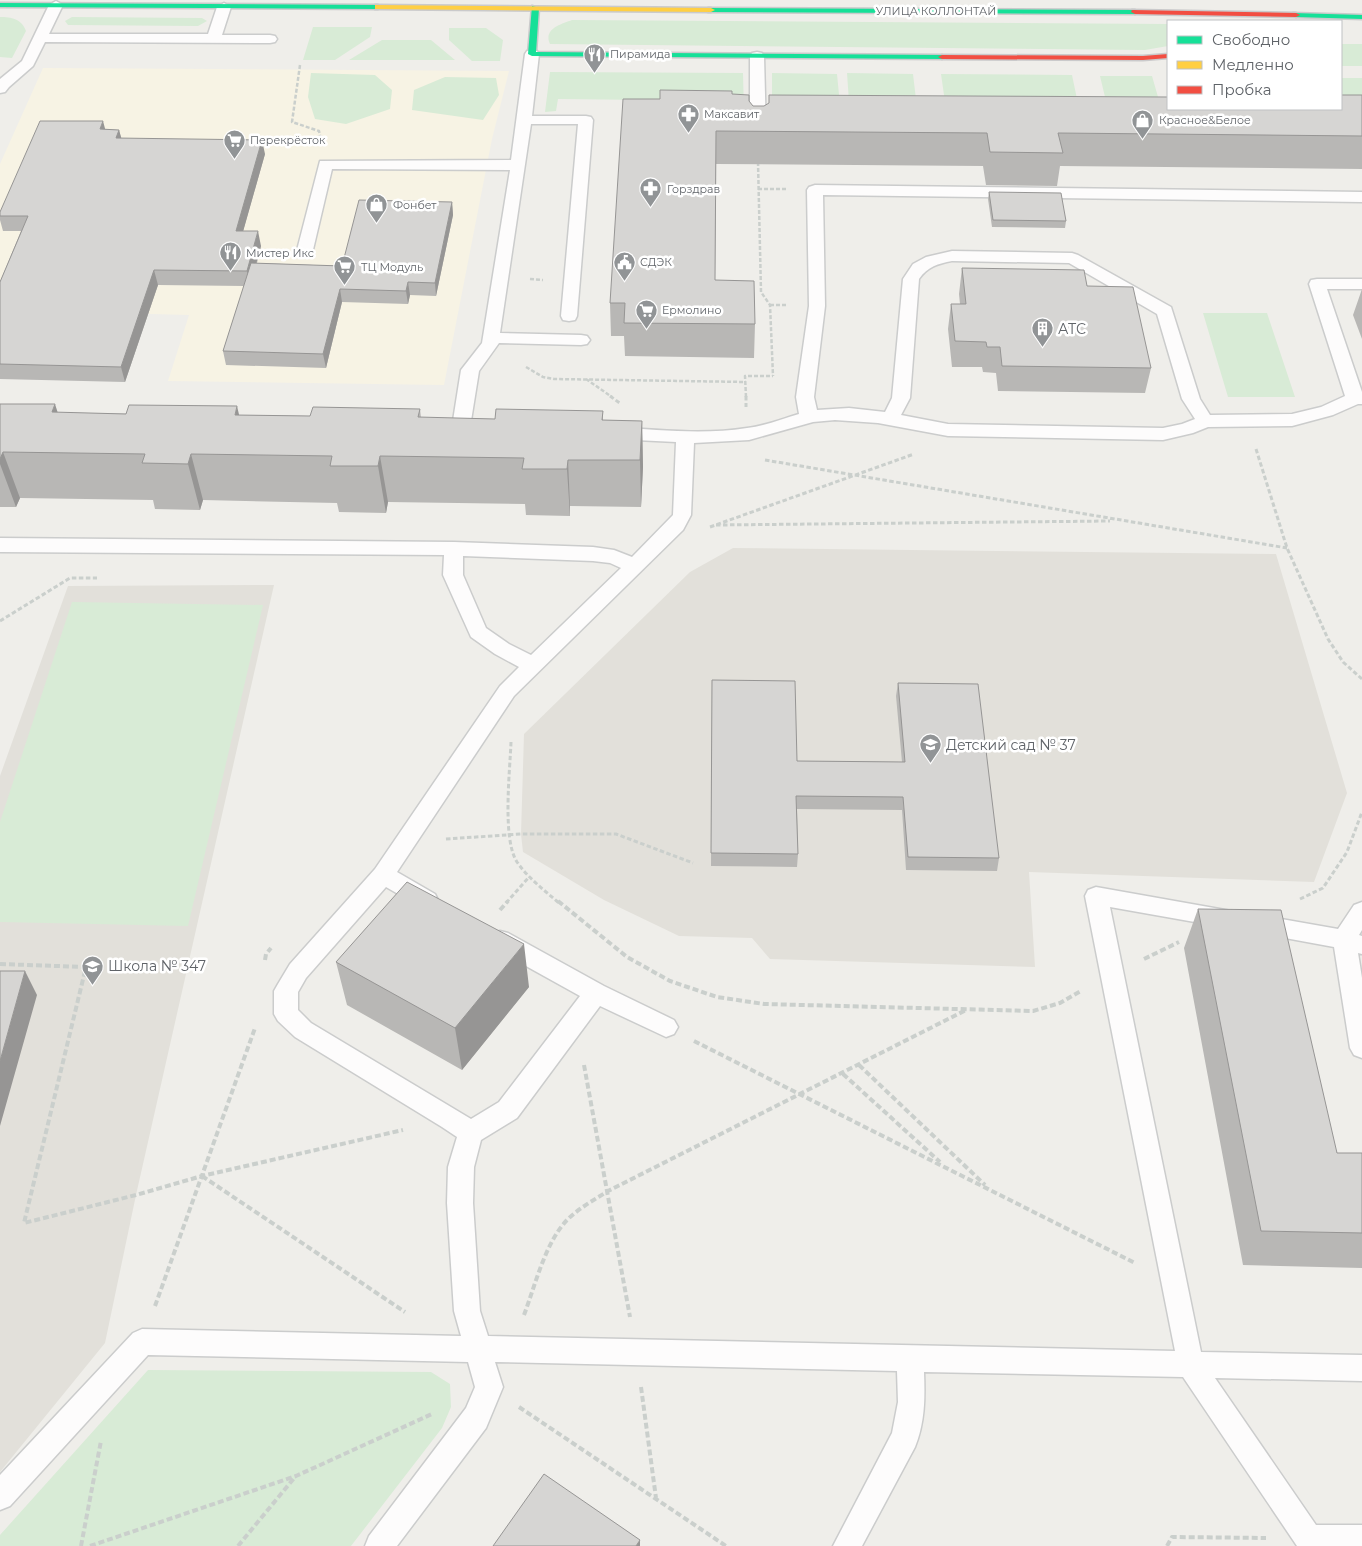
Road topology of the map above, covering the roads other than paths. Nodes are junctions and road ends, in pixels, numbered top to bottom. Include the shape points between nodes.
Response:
1 (0, 5) edge
2 (56, 5) junction
3 (224, 7) junction
4 (535, 8) junction
5 (1362, 17) edge
6 (40, 38) junction
7 (214, 39) junction
8 (270, 39) dead end
9 (532, 54) junction
10 (758, 56) junction
11 (1167, 56) edge
12 (0, 89) edge
13 (525, 120) junction
14 (758, 134) edge
15 (518, 165) junction
16 (1362, 197) edge
17 (304, 254) dead end
18 (1362, 284) edge
19 (568, 316) dead end
20 (581, 340) dead end
21 (490, 341) junction
22 (1359, 398) edge
23 (809, 417) junction
24 (891, 418) junction
25 (1205, 421) junction
26 (441, 427) edge
27 (461, 427) junction
28 (480, 428) edge
29 (597, 433) edge
30 (685, 436) junction
31 (0, 544) edge
32 (454, 549) junction
33 (634, 566) junction
34 (533, 665) junction
35 (383, 875) junction
36 (1362, 911) edge
37 (449, 912) edge
38 (482, 930) edge
39 (1353, 942) edge
40 (596, 993) junction
41 (666, 1027) road end
42 (1362, 1048) edge
43 (470, 1133) junction
44 (480, 1351) junction
45 (910, 1360) junction
46 (1190, 1366) junction
47 (1362, 1368) edge
48 (0, 1496) edge
49 (1362, 1539) edge
50 (379, 1546) edge
51 (847, 1546) edge

1 - 2 main road, УЛИЦА КОЛЛОНТАЙ
2 - 3 main road, УЛИЦА КОЛЛОНТАЙ
2 - 6 lane
3 - 4 main road, УЛИЦА КОЛЛОНТАЙ
3 - 7 lane
4 - 5 main road, УЛИЦА КОЛЛОНТАЙ via 1244,13
4 - 9 main road
6 - 7 lane
6 - 12 lane via 28,63
7 - 8 lane
9 - 10 main road
9 - 13 lane
10 - 11 main road
10 - 14 lane
13 - 15 lane
13 - 19 lane via 586,120
15 - 17 lane via 325,164
15 - 21 lane
16 - 23 lane via 814,190 817,306 804,397
18 - 22 lane via 1317,284
20 - 21 lane
21 - 27 lane via 470,370
22 - 25 lane via 1292,420
23 - 24 lane via 862,414
23 - 30 lane via 747,435
24 - 25 lane via 948,430 1163,434
24 - 25 lane via 901,398 911,279 919,267 932,260 952,256 1072,258 1165,311 1191,399
26 - 27 lane
27 - 28 lane
29 - 30 lane
30 - 33 lane via 682,515
31 - 32 lane
32 - 33 lane via 593,554 614,557
32 - 34 lane via 453,575 478,632
33 - 34 lane
34 - 35 lane via 507,691
35 - 37 lane
35 - 43 lane via 298,971 286,991 286,1014 303,1030
36 - 39 lane
38 - 40 lane
39 - 42 lane
39 - 46 lane via 1096,896
40 - 41 lane
40 - 43 lane via 508,1110
43 - 44 lane via 461,1167 460,1203 467,1311
44 - 45 lane
44 - 48 lane via 142,1342
44 - 50 lane via 489,1387 476,1418
45 - 46 lane
45 - 51 lane via 912,1402 905,1436
46 - 47 lane
46 - 49 lane via 1309,1539

